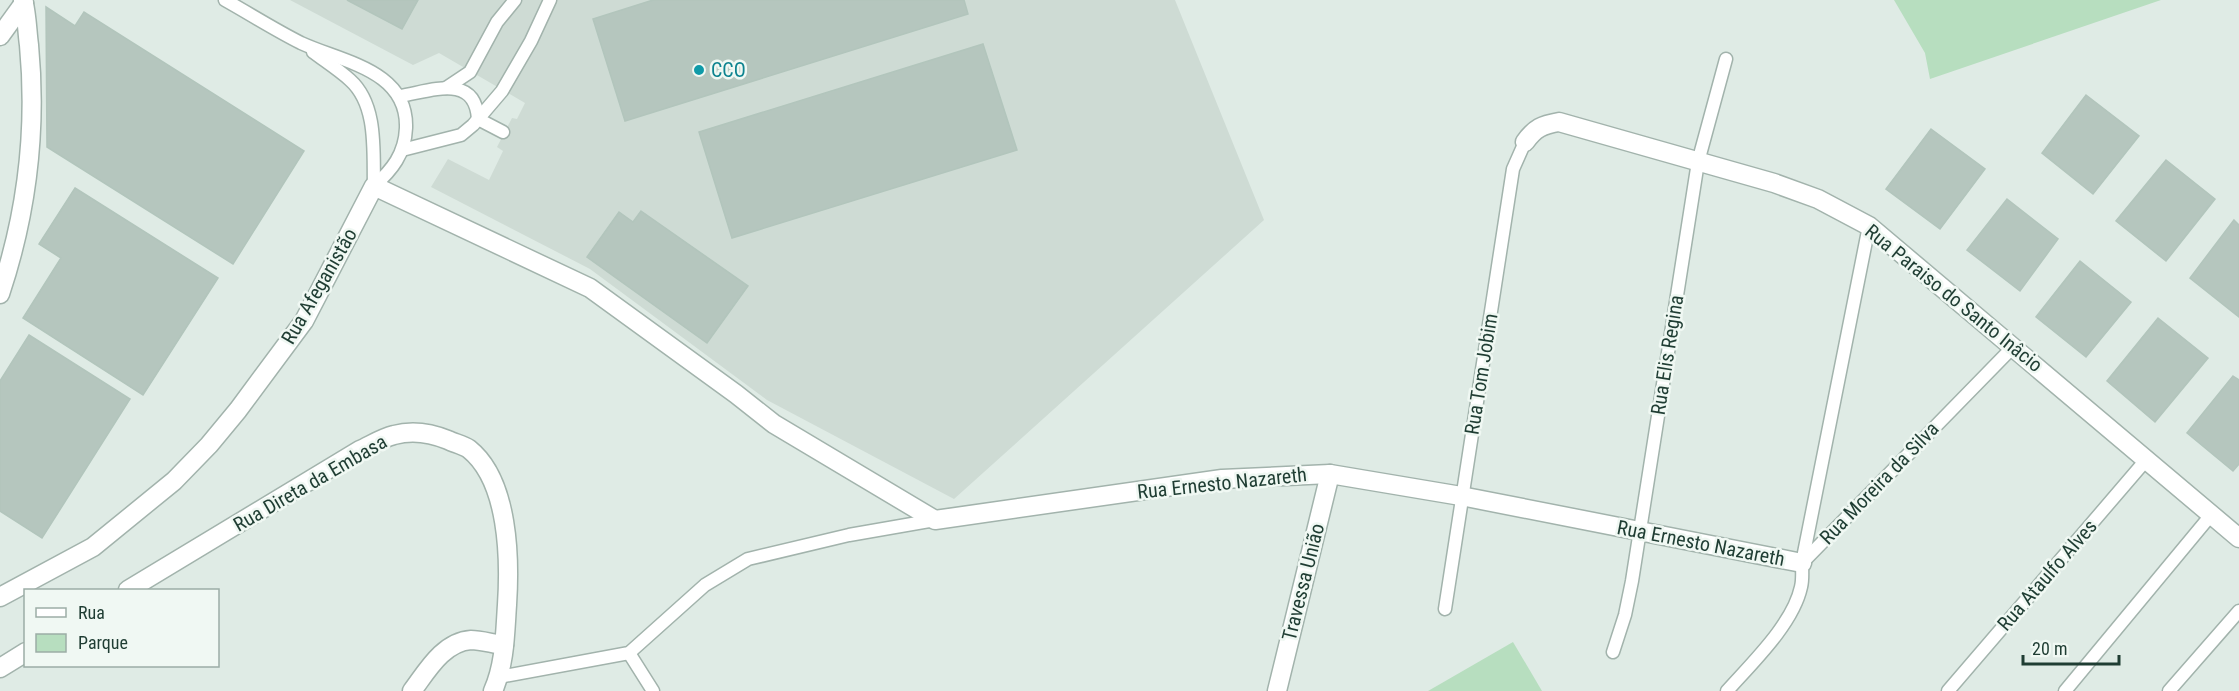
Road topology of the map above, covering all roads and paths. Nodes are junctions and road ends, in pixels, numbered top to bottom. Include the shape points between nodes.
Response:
1 (225, 0) edge
2 (515, 0) edge
3 (550, 0) edge
4 (24, 2) edge
5 (0, 36) edge
6 (301, 43) junction
7 (1726, 59) dead end
8 (446, 88) junction
9 (400, 96) junction
10 (478, 119) junction
11 (502, 132) dead end
12 (1525, 142) joint
13 (402, 150) junction
14 (1698, 162) junction
15 (374, 186) junction
16 (1869, 226) junction
17 (0, 294) edge
18 (2014, 346) junction
19 (2146, 459) junction
20 (1330, 474) junction
21 (1461, 496) junction
22 (2211, 515) junction
23 (935, 520) junction
24 (1640, 530) junction
25 (2239, 538) edge
26 (1802, 563) junction
27 (131, 589) edge
28 (0, 597) edge
29 (1445, 609) dead end
30 (2239, 611) edge
31 (504, 645) junction
32 (1613, 652) dead end
33 (24, 653) edge
34 (629, 653) junction
35 (0, 668) edge
36 (496, 684) edge
37 (412, 691) edge
38 (653, 691) edge
39 (1277, 691) edge
40 (1727, 691) edge
41 (1948, 691) edge
42 (2065, 691) edge
43 (2169, 691) edge

1 - 6 lane
2 - 8 lane via 496,22 470,72
3 - 10 lane via 502,90
4 - 5 street
4 - 17 street via 31,72 31,139 18,234
6 - 9 lane via 370,71
6 - 15 lane via 352,81 362,96 371,124
7 - 14 lane, Rua Elis Regina
8 - 9 lane
8 - 10 lane via 470,95
9 - 13 lane, Rua Afeganistão via 406,117
10 - 11 lane
10 - 13 lane via 461,135
12 - 14 street, Rua Paraiso do Santo Inâcio via 1541,125 1559,122
12 - 21 lane, Rua Tom Jobim via 1513,169
13 - 15 lane, Rua Afeganistão via 397,163
14 - 16 street, Rua Paraiso do Santo Inâcio via 1818,199
14 - 24 lane, Rua Elis Regina
15 - 23 street via 590,288 774,424
15 - 28 street, Rua Afeganistão via 304,321 209,445 174,481 93,547
16 - 18 street, Rua Paraiso do Santo Inâcio
16 - 26 lane
18 - 19 street, Rua Paraiso do Santo Inâcio
18 - 26 lane, Rua Moreira da Silva
19 - 22 street, Rua Paraiso do Santo Inâcio
19 - 41 lane, Rua Ataulfo Alves
20 - 21 street, Rua Ernesto Nazareth
20 - 23 street, Rua Ernesto Nazareth via 1222,479
20 - 39 street, Travessa União
21 - 24 street, Rua Ernesto Nazareth
21 - 29 lane, Rua Tom Jobim
22 - 25 street, Rua Paraiso do Santo Inâcio
22 - 42 lane
23 - 34 lane, Rua Ernesto Nazareth via 748,559 705,585
24 - 26 street, Rua Ernesto Nazareth
24 - 32 lane, Rua Elis Regina via 1630,596
26 - 40 lane via 1801,586 1792,611
27 - 31 street, Rua Direta da Embasa via 360,450 394,435 425,432 468,449 483,465 497,494 506,527 508,562
30 - 43 lane
31 - 36 street, Rua Direta da Embasa
31 - 37 street via 471,640 457,645 435,660
33 - 35 street
34 - 36 lane
34 - 38 lane

